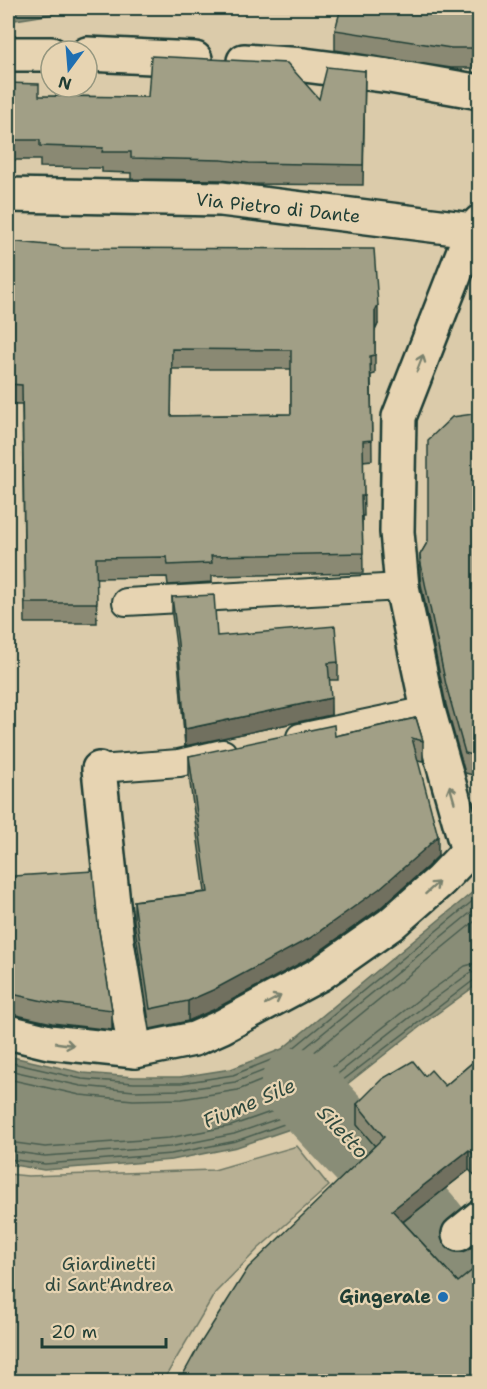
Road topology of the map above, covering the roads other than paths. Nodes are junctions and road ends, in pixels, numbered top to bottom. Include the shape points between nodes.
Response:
1 (8, 54) edge
2 (39, 54) edge
3 (99, 55) edge
4 (480, 92) edge
5 (8, 195) edge
6 (478, 228) edge
7 (402, 587) junction
8 (126, 602) dead end
9 (428, 710) junction
10 (281, 741) edge
11 (247, 748) edge
12 (99, 769) joint
13 (474, 845) edge
14 (8, 1032) edge
15 (135, 1052) junction

1 - 2 street
3 - 4 street via 304,64
5 - 6 street, Via Pietro di Dante via 220,199
7 -> 6 street via 397,532 399,417 465,248
7 - 8 lane
7 - 9 street
9 - 10 lane
13 -> 9 street
11 - 12 lane via 179,762
12 - 15 street via 117,942
15 -> 13 street via 194,1039 320,974 391,924
14 -> 15 street via 49,1042

